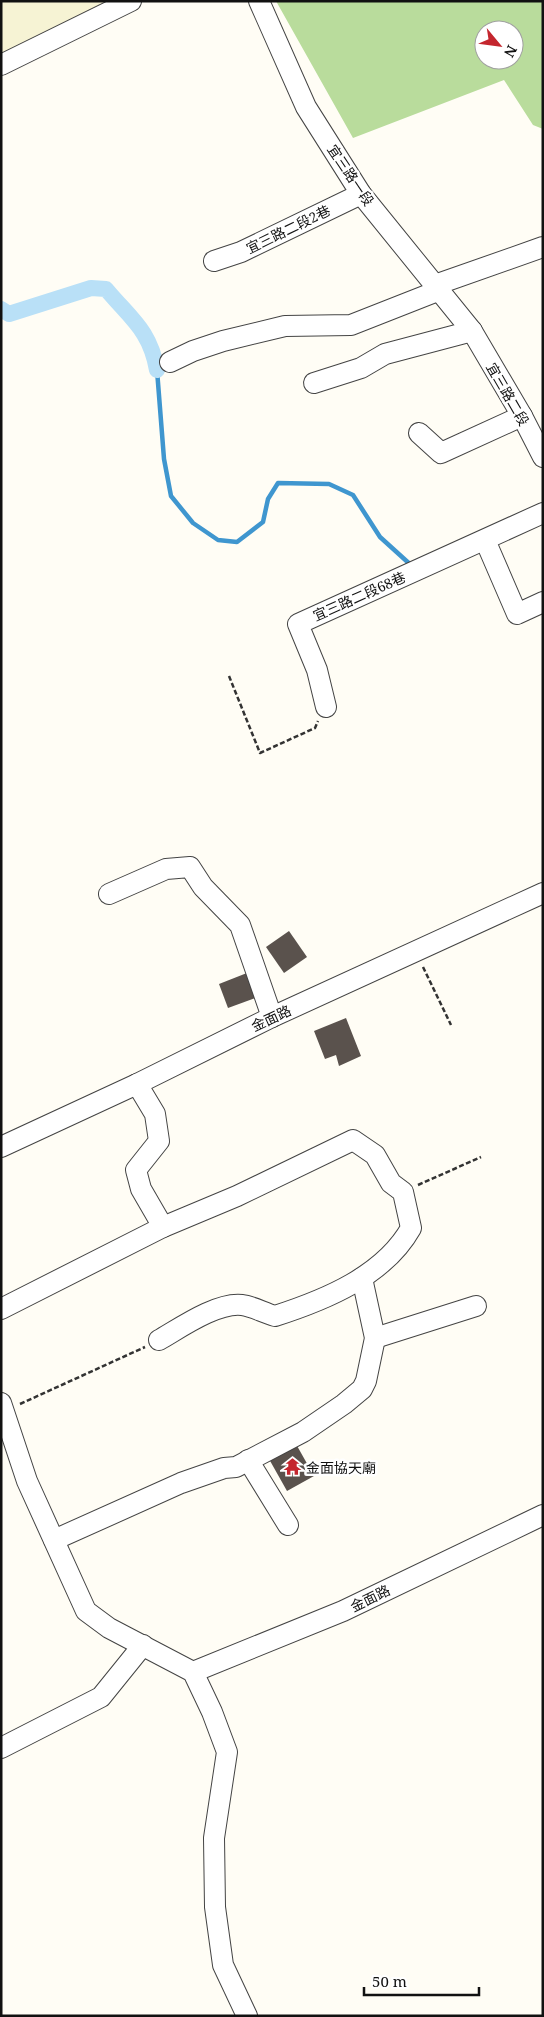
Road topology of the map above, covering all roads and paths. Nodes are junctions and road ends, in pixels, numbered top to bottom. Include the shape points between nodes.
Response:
1 (131, 1) edge
2 (259, 1) edge
3 (1, 65) edge
4 (361, 194) junction
5 (543, 247) edge
6 (214, 261) dead end
7 (438, 288) junction
8 (472, 331) junction
9 (170, 362) dead end
10 (314, 384) dead end
11 (532, 425) edge
12 (419, 433) dead end
13 (543, 457) edge
14 (543, 513) edge
15 (485, 540) junction
16 (543, 602) edge
17 (229, 676) dead end
18 (326, 707) joint
19 (543, 893) edge
20 (109, 894) dead end
21 (416, 952) junction
22 (272, 1017) junction
23 (451, 1026) dead end
24 (137, 1084) junction
25 (1, 1147) edge
26 (480, 1157) dead end
27 (403, 1192) junction
28 (163, 1227) junction
29 (362, 1278) junction
30 (476, 1306) dead end
31 (1, 1309) edge
32 (376, 1338) junction
33 (159, 1340) joint
34 (3, 1407) edge
35 (248, 1460) junction
36 (543, 1514) edge
37 (288, 1524) dead end
38 (54, 1540) junction
39 (143, 1645) junction
40 (193, 1672) junction
41 (1, 1748) edge
42 (247, 2016) edge

1 - 3 street
2 - 4 street, 宜三路一段 via 306,107
4 - 6 street, 宜三路二段2巷 via 241,252
4 - 7 street, 宜三路一段
5 - 7 street
7 - 8 street, 宜三路一段
7 - 9 street via 352,325 285,326 216,344
8 - 10 street via 385,354 361,368
8 - 11 street, 宜三路二段
11 - 12 street via 441,452
11 - 13 street, 宜三路二段
14 - 15 street, 宜三路二段68巷
15 - 16 street via 517,614
15 - 18 street, 宜三路二段68巷 via 298,624 317,670
17 - 18 path via 260,753 314,728
19 - 21 street, 金面路
20 - 22 street via 166,870 190,867 203,888 240,925
21 - 22 street, 金面路
21 - 23 path
22 - 24 street, 金面路
24 - 25 street, 金面路
24 - 28 street via 155,1114 159,1141 136,1170 141,1189
26 - 27 path
27 - 28 street via 391,1183 375,1155 353,1140 237,1196
27 - 29 street via 411,1228 402,1245
28 - 31 street
29 - 32 street
29 - 33 street via 275,1316 244,1305 231,1305 192,1320
30 - 32 street
32 - 35 street via 362,1389 313,1426
33 - 34 path
34 - 38 street via 28,1481
35 - 37 street
35 - 38 street via 236,1467 181,1483
36 - 40 street, 金面路 via 343,1611
38 - 39 street via 86,1611
39 - 40 street
39 - 41 street via 101,1697
40 - 42 street via 227,1752 214,1838 215,1906 223,1965

